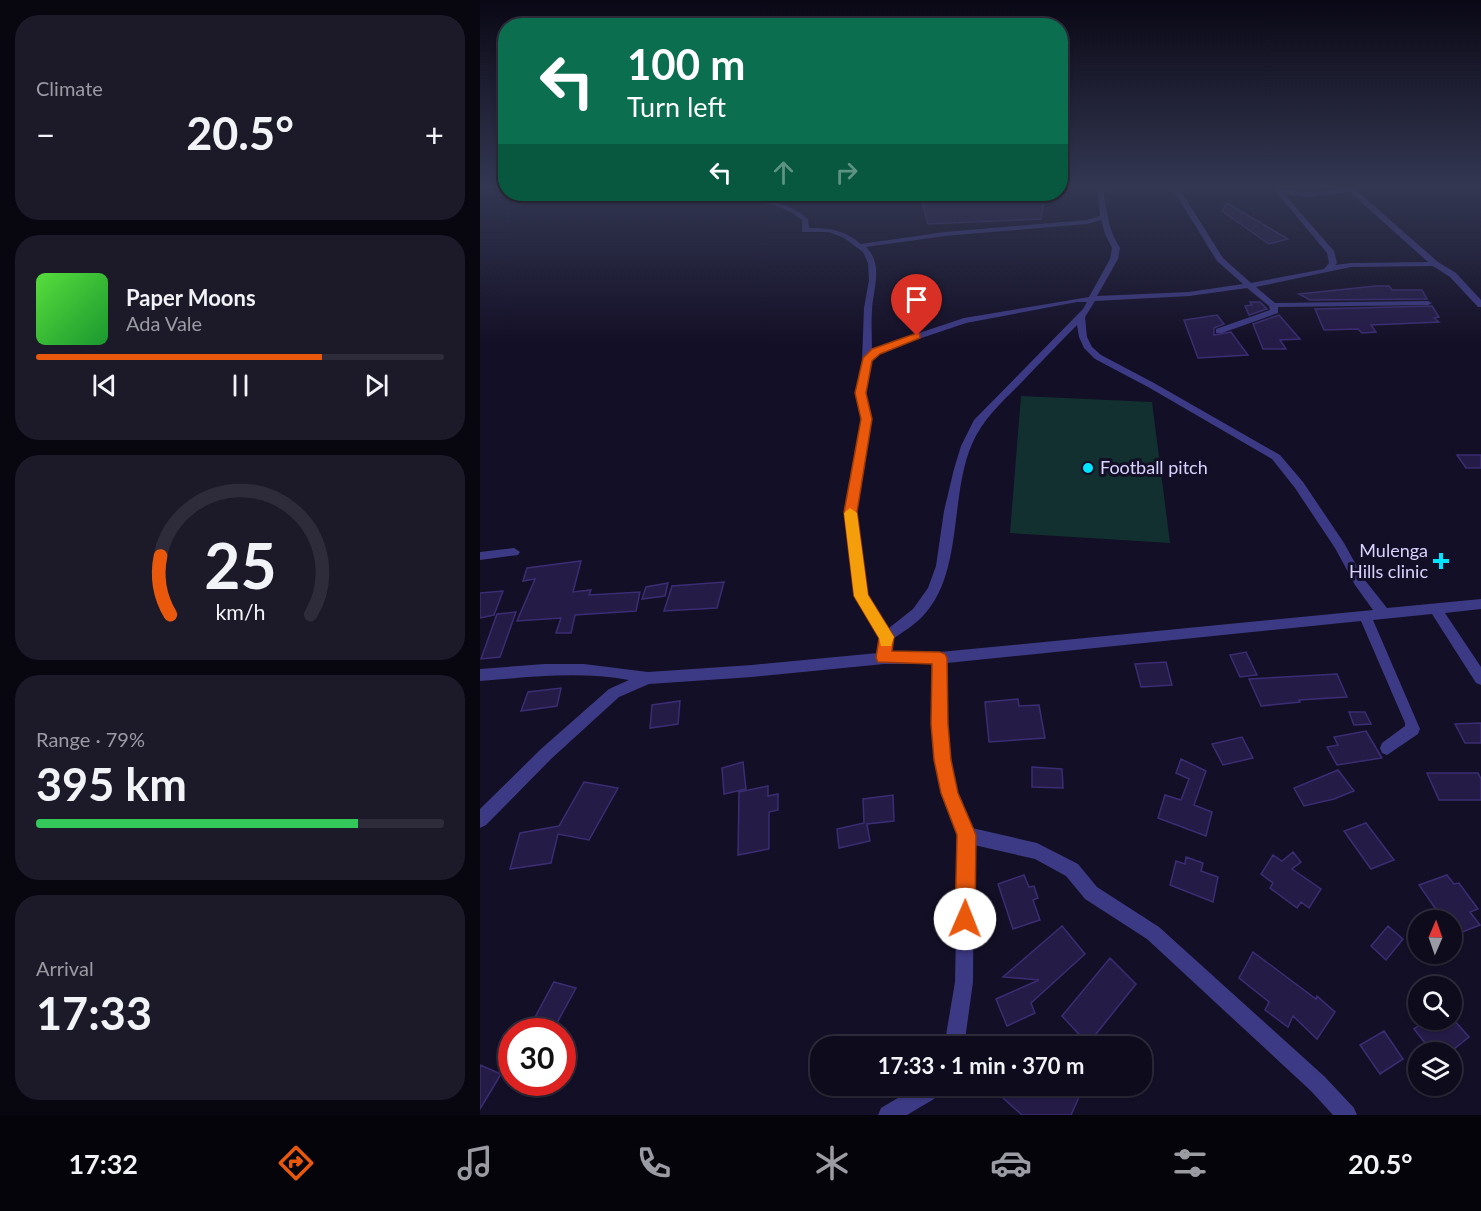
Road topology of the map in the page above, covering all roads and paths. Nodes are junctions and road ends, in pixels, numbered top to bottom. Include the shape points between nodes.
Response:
1 (849, 240) edge
2 (901, 240) edge
3 (1111, 240) edge
4 (1207, 240) edge
5 (1319, 240) edge
6 (1408, 240) edge
7 (859, 246) junction
8 (1333, 257) junction
9 (1435, 264) junction
10 (1351, 265) junction
11 (1330, 268) junction
12 (1233, 272) junction
13 (1249, 286) junction
14 (1222, 290) junction
15 (1091, 300) junction
16 (1428, 303) dead end
17 (1273, 304) junction
18 (1481, 305) edge
19 (1081, 318) junction
20 (1219, 331) dead end
21 (867, 360) junction
22 (514, 552) dead end
23 (480, 556) edge
24 (1481, 604) edge
25 (1436, 609) junction
26 (1384, 614) junction
27 (1365, 616) junction
28 (887, 637) junction
29 (884, 658) junction
30 (940, 658) junction
31 (480, 675) edge
32 (648, 678) junction
33 (1481, 679) edge
34 (1387, 748) dead end
35 (480, 820) edge
36 (966, 835) junction
37 (956, 1036) edge
38 (920, 1096) edge
39 (888, 1115) edge
40 (1347, 1115) edge

1 - 7 street
2 - 7 street
3 - 15 street via 1116,252
4 - 12 street
5 - 8 street
6 - 9 street
7 - 21 street via 872,263
8 - 10 street
8 - 11 street
9 - 10 street
9 - 18 street via 1453,275
10 - 11 street
11 - 13 street via 1310,276
12 - 13 street
12 - 14 street via 1233,280
13 - 14 street
13 - 17 street
14 - 15 street
15 - 19 street
15 - 21 street via 947,325 883,348
16 - 17 street
17 - 20 street via 1275,311
19 - 26 street via 1083,337 1098,357 1276,457 1299,485 1359,582
19 - 28 street via 979,420 959,469 942,566 934,589 918,613
21 - 28 street via 861,393 866,419 850,512 861,596
22 - 23 street
24 - 25 street
25 - 26 street
25 - 33 street
26 - 27 street
27 - 30 street
27 - 34 street via 1413,723 1413,729
28 - 29 street
29 - 30 street
29 - 32 street
30 - 36 street via 943,760
31 - 32 street via 584,667
32 - 35 street via 606,699
36 - 37 street via 964,982
36 - 40 street via 1037,851 1072,870 1091,893 1162,941
38 - 39 street

